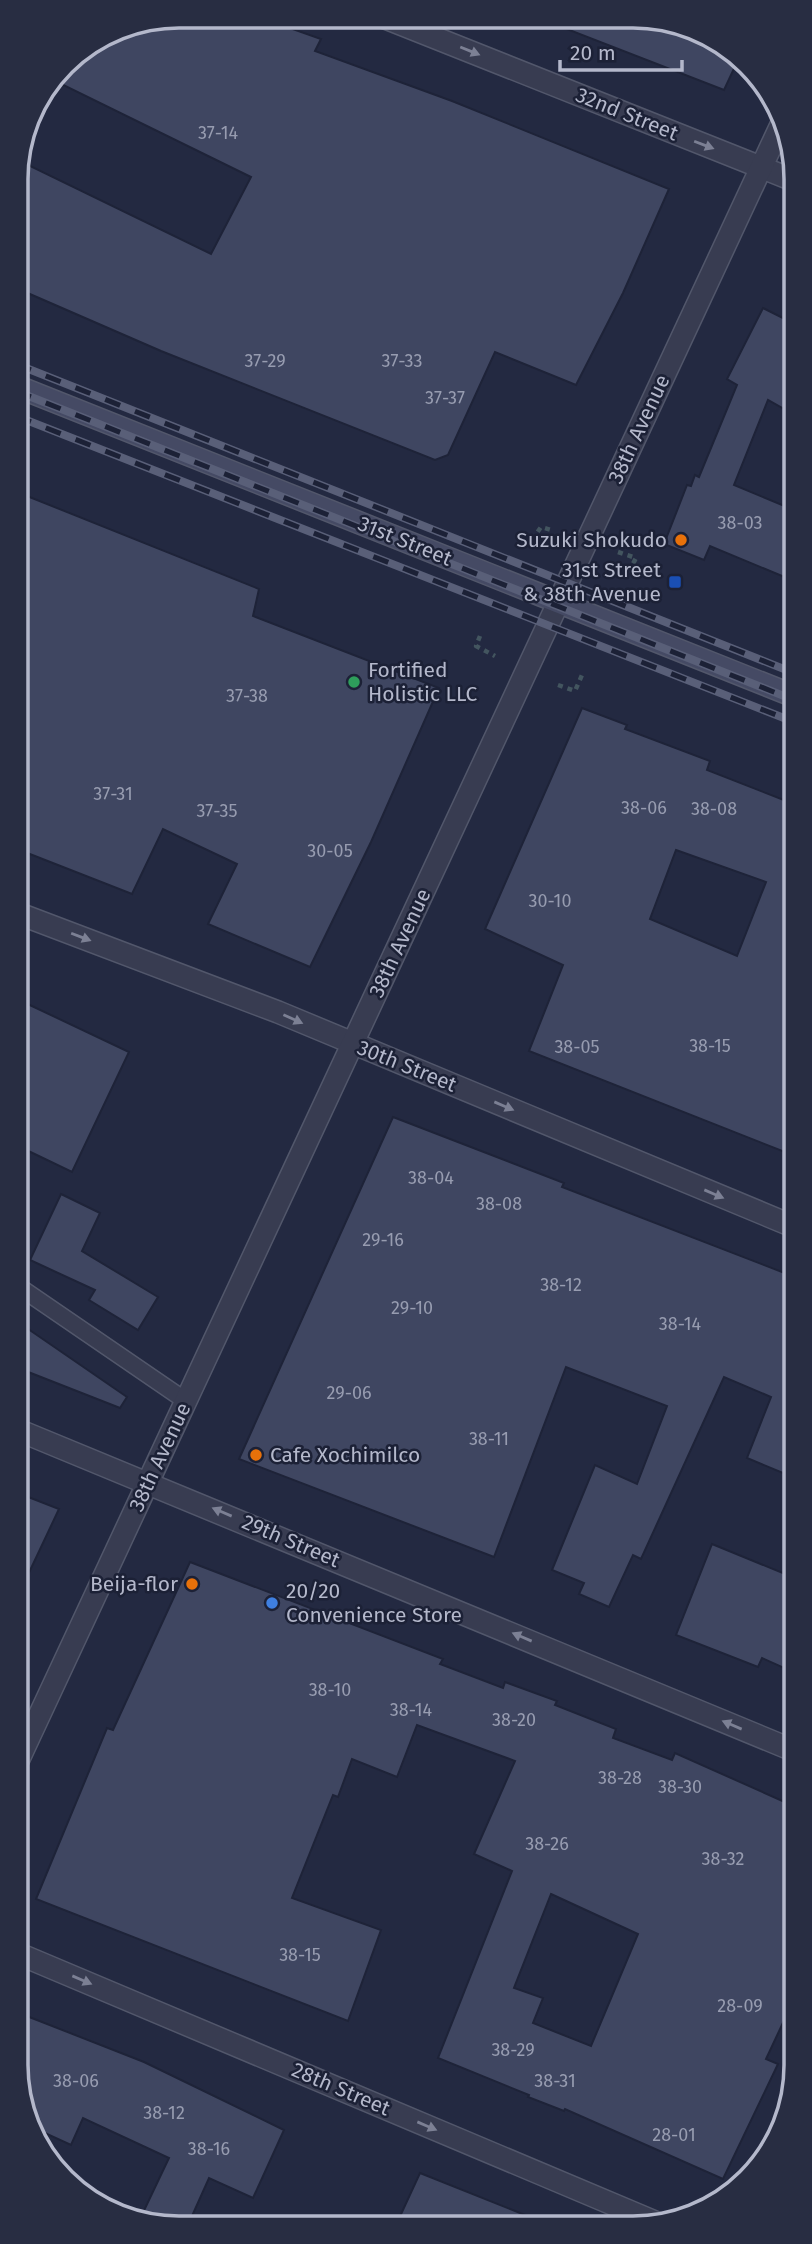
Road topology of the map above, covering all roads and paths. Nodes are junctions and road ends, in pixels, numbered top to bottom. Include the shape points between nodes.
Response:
1 (411, 28) edge
2 (777, 134) edge
3 (761, 168) junction
4 (784, 177) edge
5 (28, 391) edge
6 (551, 530) dead end
7 (532, 540) dead end
8 (618, 552) dead end
9 (627, 575) dead end
10 (557, 602) junction
11 (480, 636) dead end
12 (495, 656) dead end
13 (582, 675) dead end
14 (558, 685) dead end
15 (784, 692) edge
16 (28, 917) edge
17 (354, 1045) junction
18 (784, 1222) edge
19 (28, 1293) edge
20 (186, 1401) junction
21 (28, 1434) edge
22 (148, 1482) junction
23 (28, 1742) edge
24 (784, 1746) edge
25 (28, 1958) edge
26 (641, 2216) edge

1 -> 3 street, 32nd Street
2 - 3 street, 38th Avenue
3 - 4 street, 32nd Street
3 - 10 street, 38th Avenue
5 - 10 main road, 31st Street
6 - 7 path via 541,527
8 - 9 path via 636,558
10 - 15 main road, 31st Street
10 - 17 street, 38th Avenue
11 - 12 path via 476,646
13 - 14 path via 575,691
16 -> 17 street, 30th Street
17 -> 18 street, 30th Street
17 - 20 street, 38th Avenue
19 - 20 lane
20 - 22 street, 38th Avenue
21 - 22 street, 29th Street
22 - 23 street, 38th Avenue
24 -> 22 street, 29th Street
25 -> 26 street, 28th Street

